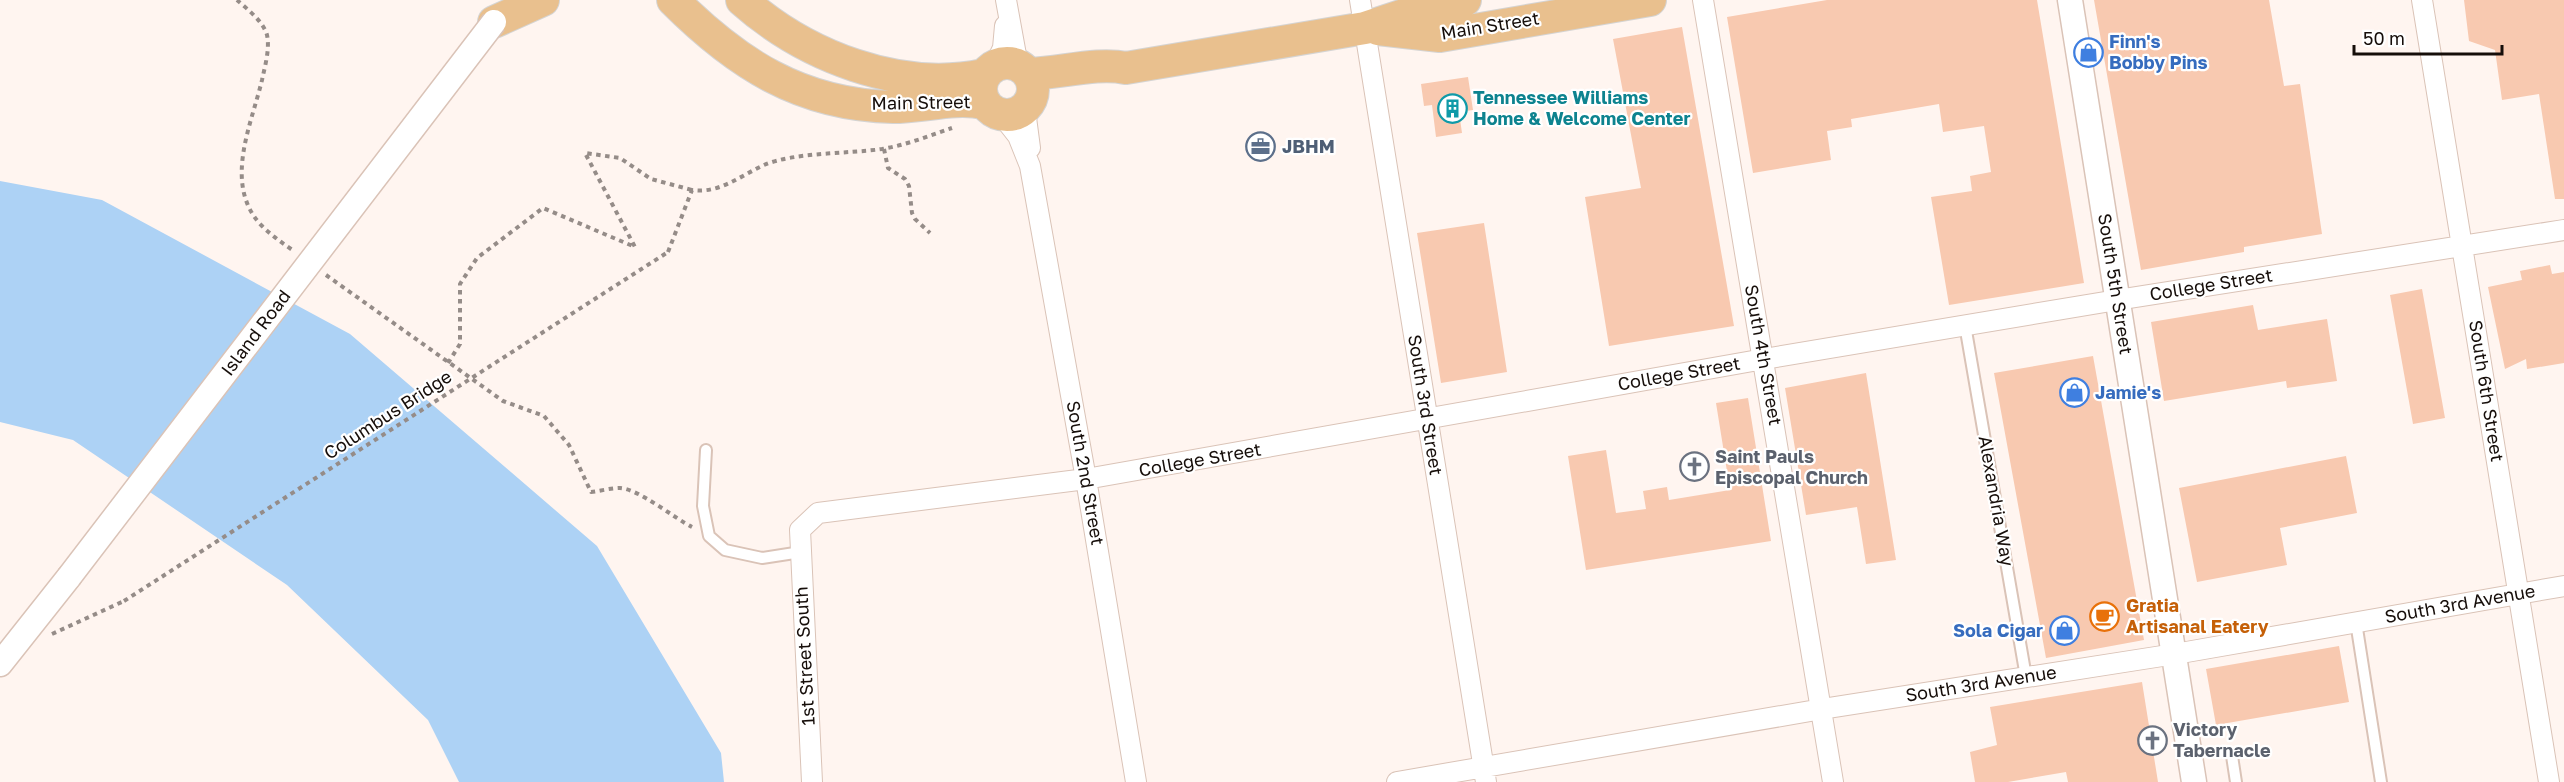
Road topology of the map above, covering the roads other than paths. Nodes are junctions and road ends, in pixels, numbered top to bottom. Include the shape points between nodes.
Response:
1 (543, 0) edge
2 (673, 0) edge
3 (742, 0) edge
4 (1465, 0) edge
5 (1650, 0) edge
6 (1703, 0) edge
7 (2070, 0) edge
8 (2422, 0) edge
9 (1007, 6) edge
10 (501, 7) edge
11 (1362, 14) edge
12 (1008, 88) junction
13 (2564, 231) edge
14 (2462, 248) junction
15 (2117, 300) junction
16 (1965, 325) junction
17 (1764, 359) junction
18 (1428, 420) junction
19 (705, 450) dead end
20 (1086, 479) junction
21 (800, 530) joint
22 (801, 552) junction
23 (2564, 586) edge
24 (2519, 594) junction
25 (2356, 622) junction
26 (2175, 654) junction
27 (0, 664) edge
28 (2026, 677) junction
29 (1822, 709) junction
30 (2232, 756) dead end
31 (1485, 775) edge
32 (812, 782) edge
33 (1136, 782) edge
34 (1397, 782) edge
35 (1833, 782) edge
36 (2194, 782) edge
37 (2236, 782) edge
38 (2379, 782) edge
39 (2549, 782) edge

1 - 10 main road
2 - 12 main road, Main Street via 707,34 775,80 843,101 898,107 968,100
3 - 12 main road, Main Street via 766,22 798,42 865,68 925,80
4 - 11 main road, Main Street
5 - 11 main road, Main Street via 1440,36
6 - 17 street, South 4th Street
7 - 15 street, South 5th Street
8 - 14 street, South 6th Street
9 - 12 street via 1011,18
10 - 27 street, Island Road, bridge
11 - 12 main road, Main Street via 1126,68 1113,78
11 - 18 street, South 3rd Street
12 - 20 street, South 2nd Street via 1017,136 1030,165
13 - 14 street, College Street
14 - 15 street, College Street
14 - 24 street, South 6th Street
15 - 16 street, College Street
15 - 26 street, South 5th Street
16 - 17 street, College Street
16 - 28 lane, Alexandria Way
17 - 18 street, College Street
17 - 29 street, South 4th Street
18 - 20 street, College Street
18 - 31 street, South 3rd Street
19 - 22 lane via 703,506 709,536 725,550 762,558
20 - 21 street, College Street via 818,513
20 - 33 street, South 2nd Street
21 - 22 street, 1st Street South
22 - 32 street, 1st Street South
23 - 24 street, South 3rd Avenue
24 - 25 street, South 3rd Avenue
24 - 39 street, South 6th Street
25 - 26 street, South 3rd Avenue
25 - 38 lane
26 - 28 street, South 3rd Avenue
26 - 36 street, South 5th Street
28 - 29 street, South 3rd Avenue
29 - 31 street, South 3rd Avenue
29 - 35 street, South 4th Street
30 - 37 lane
31 - 34 street, South 3rd Avenue

